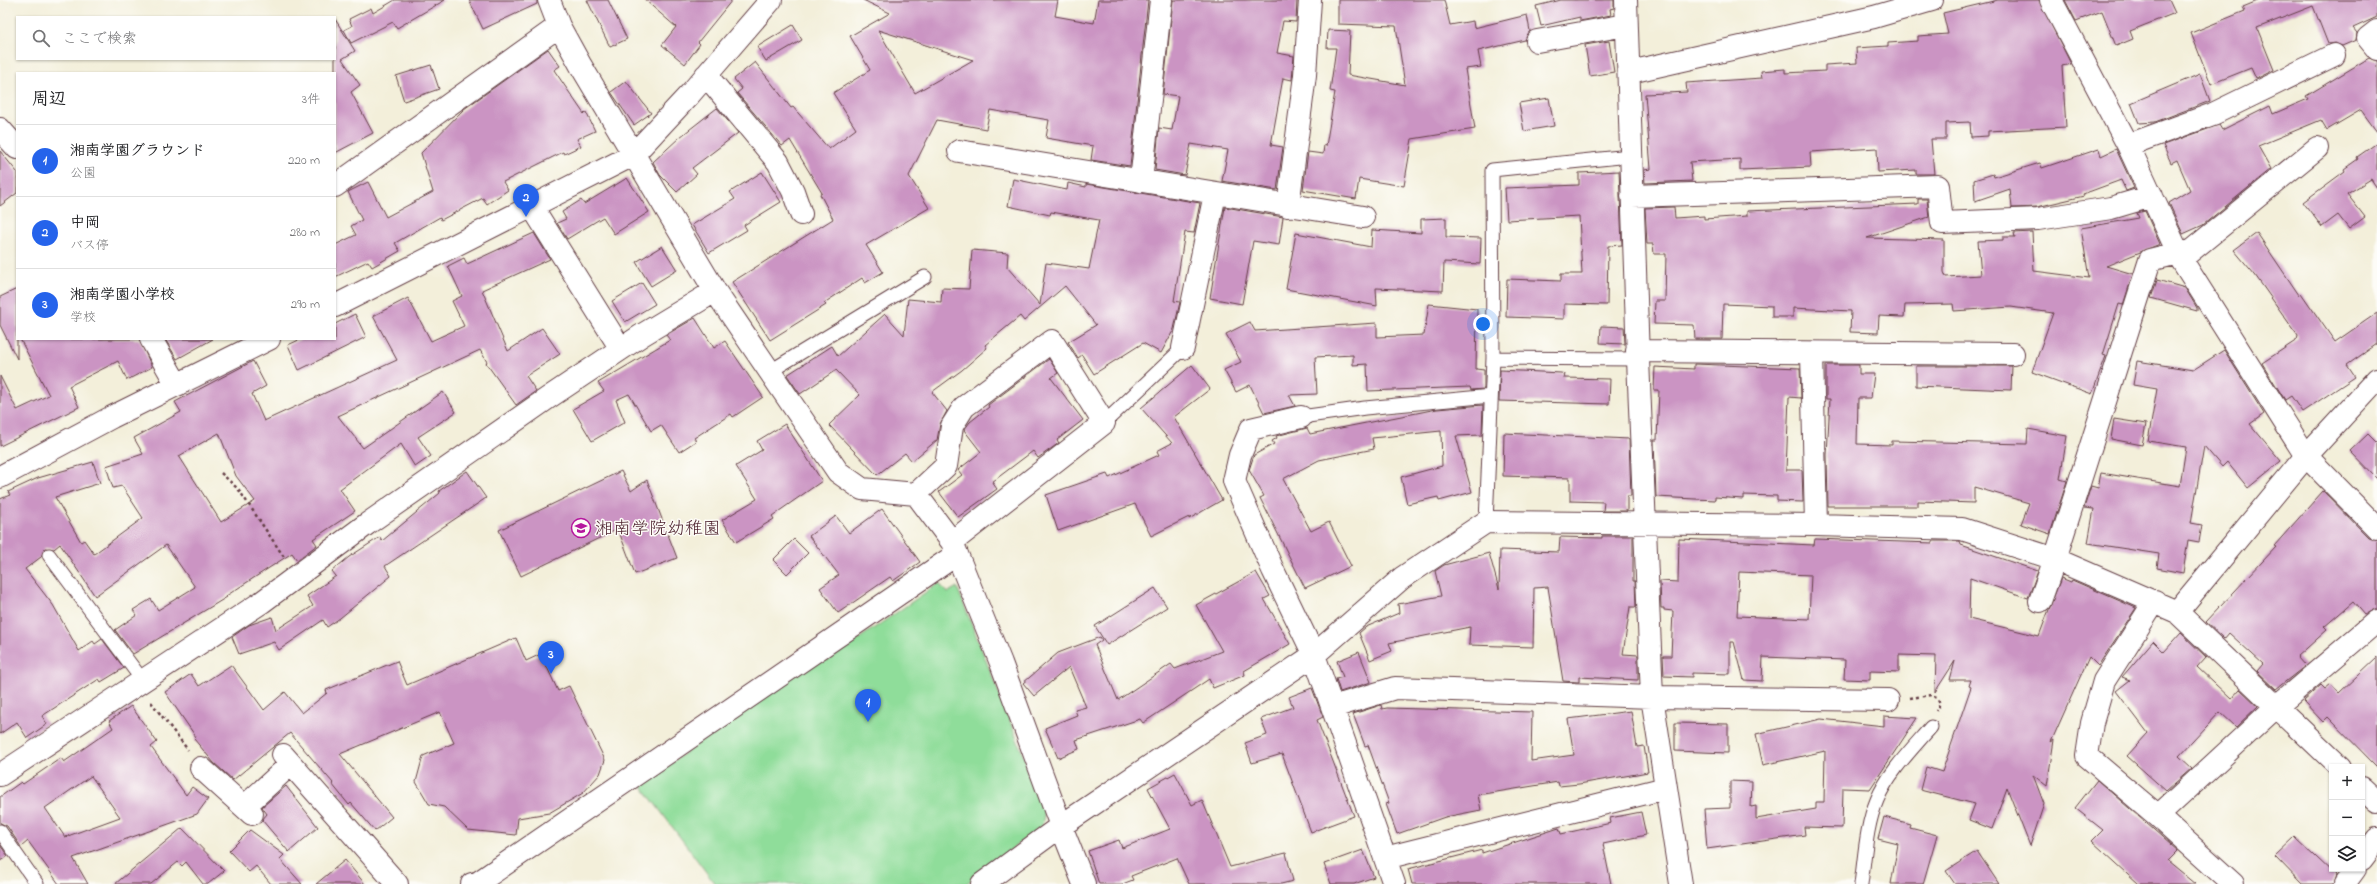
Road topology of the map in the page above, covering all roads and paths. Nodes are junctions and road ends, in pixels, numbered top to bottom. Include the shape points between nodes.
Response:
1 (549, 0) edge
2 (771, 0) edge
3 (1161, 0) edge
4 (1310, 0) edge
5 (1626, 0) edge
6 (1932, 0) edge
7 (2051, 0) edge
8 (1626, 25) junction
9 (559, 26) junction
10 (2377, 31) edge
11 (1537, 41) dead end
12 (2377, 49) edge
13 (2334, 55) dead end
14 (1630, 72) junction
15 (706, 74) junction
16 (2128, 145) junction
17 (2317, 148) dead end
18 (959, 151) dead end
19 (633, 155) junction
20 (1630, 156) junction
21 (1141, 181) junction
22 (336, 185) edge
23 (1215, 194) junction
24 (1632, 196) junction
25 (2152, 196) junction
26 (531, 205) junction
27 (1288, 206) junction
28 (801, 214) dead end
29 (1363, 217) dead end
30 (2179, 256) junction
31 (925, 277) dead end
32 (715, 291) junction
33 (336, 305) edge
34 (152, 340) edge
35 (266, 340) edge
36 (1183, 348) joint
37 (620, 349) junction
38 (1812, 353) junction
39 (2013, 354) dead end
40 (1638, 355) junction
41 (1493, 358) junction
42 (769, 372) junction
43 (2377, 380) edge
44 (176, 385) junction
45 (1491, 396) junction
46 (1301, 417) joint
47 (1104, 423) junction
48 (2306, 456) junction
49 (221, 473) dead end
50 (0, 477) edge
51 (916, 494) junction
52 (1486, 522) junction
53 (1645, 522) junction
54 (1816, 525) junction
55 (2377, 528) edge
56 (955, 548) junction
57 (49, 555) dead end
58 (2055, 559) junction
59 (297, 577) junction
60 (2040, 601) dead end
61 (2155, 601) junction
62 (2177, 612) junction
63 (2377, 621) edge
64 (1314, 655) junction
65 (140, 683) junction
66 (1652, 697) junction
67 (1888, 700) joint
68 (2277, 706) junction
69 (1333, 707) junction
70 (1931, 726) joint
71 (2337, 764) edge
72 (201, 768) joint
73 (0, 775) edge
74 (1666, 788) junction
75 (2365, 791) edge
76 (2377, 802) edge
77 (2158, 816) junction
78 (1061, 826) junction
79 (0, 831) edge
80 (2377, 839) edge
81 (2365, 854) edge
82 (1385, 858) junction
83 (2353, 872) edge
84 (477, 883) edge
85 (37, 884) edge
86 (397, 884) edge
87 (982, 884) edge
88 (1084, 884) edge
89 (1394, 884) edge
90 (1681, 884) edge
91 (1861, 884) edge
92 (2233, 884) edge
93 (2344, 884) edge

1 - 9 street
2 - 15 street
3 - 21 street
4 - 27 street via 1305,75
5 - 8 street
6 - 14 street via 1874,17
7 - 16 street
8 - 11 street
8 - 14 street
9 - 19 street
9 - 22 street
10 - 12 street via 2368,38
13 - 16 street via 2213,114
14 - 20 street
15 - 19 street
15 - 28 street via 778,162
16 - 25 street
17 - 30 street
18 - 21 street
19 - 26 street
19 - 32 street
20 - 24 street
20 - 41 lane via 1492,170
21 - 23 street
23 - 27 street
23 - 36 street
24 - 25 street via 1938,186 1942,223 2038,219 2111,208
24 - 40 street
25 - 30 street
26 - 33 street
26 - 37 street
27 - 29 street
30 - 48 street
30 - 58 street via 2150,260
31 - 42 lane
32 - 37 street
32 - 42 street
34 - 44 street
35 - 44 street
36 - 47 lane
37 - 59 street via 373,520
38 - 39 street
38 - 40 street
38 - 54 street
40 - 41 lane
40 - 53 street
41 - 45 lane
42 - 51 street via 838,472 862,488
43 - 48 street
44 - 50 street
45 - 46 lane
45 - 52 lane
46 - 64 street via 1251,429 1240,455 1234,481
47 - 51 street via 1052,342 964,407 952,426 946,466
47 - 56 street
48 - 55 street
48 - 62 street
49 - 59 path via 239,490
51 - 56 street
52 - 53 street
52 - 64 street via 1402,578
53 - 54 street
53 - 66 street
54 - 58 street via 1962,529
56 - 78 street via 1002,663
56 - 84 street
57 - 65 lane
58 - 60 street
58 - 61 street
59 - 65 street
61 - 62 street
61 - 77 street via 2104,681 2092,723 2087,756
62 - 68 street
63 - 68 street
64 - 69 street
64 - 78 street
65 - 72 path
65 - 73 street
66 - 67 street
66 - 69 street via 1395,688
66 - 74 street
67 - 70 path via 1931,695 1937,697 1940,703
68 - 71 street
68 - 77 street
69 - 82 street
70 - 91 lane via 1888,780 1877,800 1870,821
72 - 86 street via 248,810 287,759
74 - 82 street
74 - 90 street
75 - 76 street
77 - 92 street
78 - 87 street
78 - 88 street
79 - 85 lane
80 - 81 street
82 - 89 street
83 - 93 street

